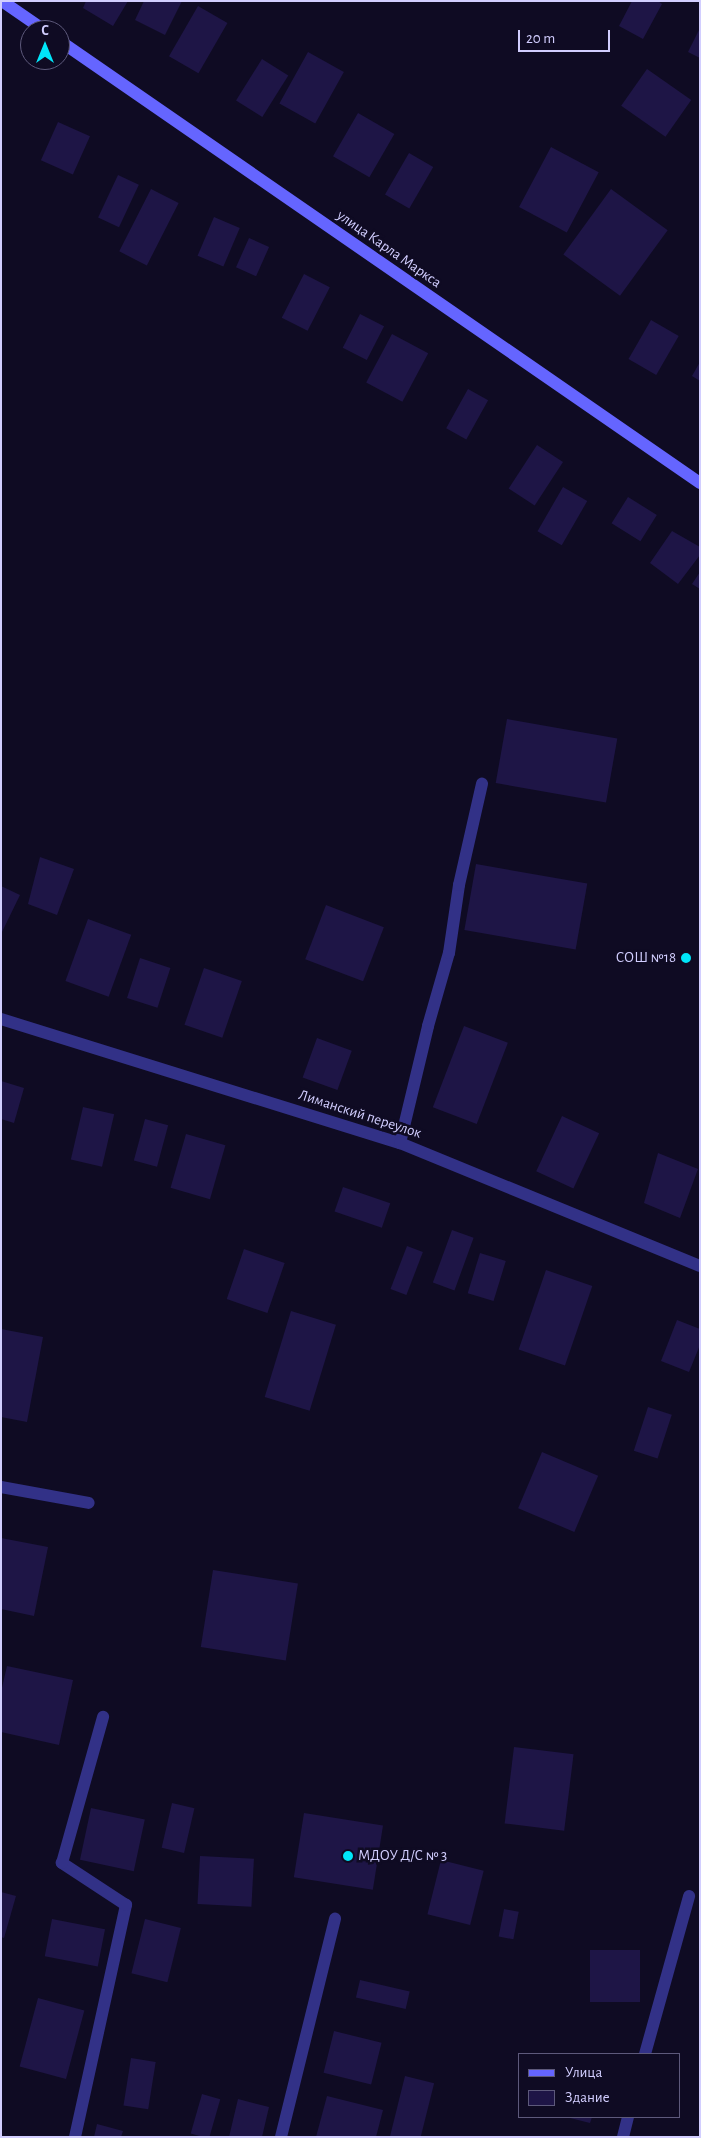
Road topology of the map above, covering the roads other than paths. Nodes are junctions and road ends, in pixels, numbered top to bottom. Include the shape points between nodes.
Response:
1 (2, 1) edge
2 (30, 20) edge
3 (70, 48) edge
4 (700, 483) edge
5 (482, 784) dead end
6 (1, 1019) edge
7 (400, 1143) junction
8 (700, 1266) edge
9 (1, 1487) edge
10 (89, 1502) dead end
11 (103, 1717) dead end
12 (689, 1896) dead end
13 (335, 1919) dead end
14 (646, 2053) edge
15 (628, 2118) edge
16 (75, 2137) edge
17 (281, 2137) edge
18 (623, 2137) edge

1 - 2 main road
3 - 4 main road, улица Карла Маркса
5 - 7 street via 459,885 449,952
6 - 7 street, Лиманский переулок
7 - 8 street, Лиманский переулок
9 - 10 street
11 - 16 street via 62,1863 126,1905
12 - 14 street
13 - 17 street
15 - 18 street

